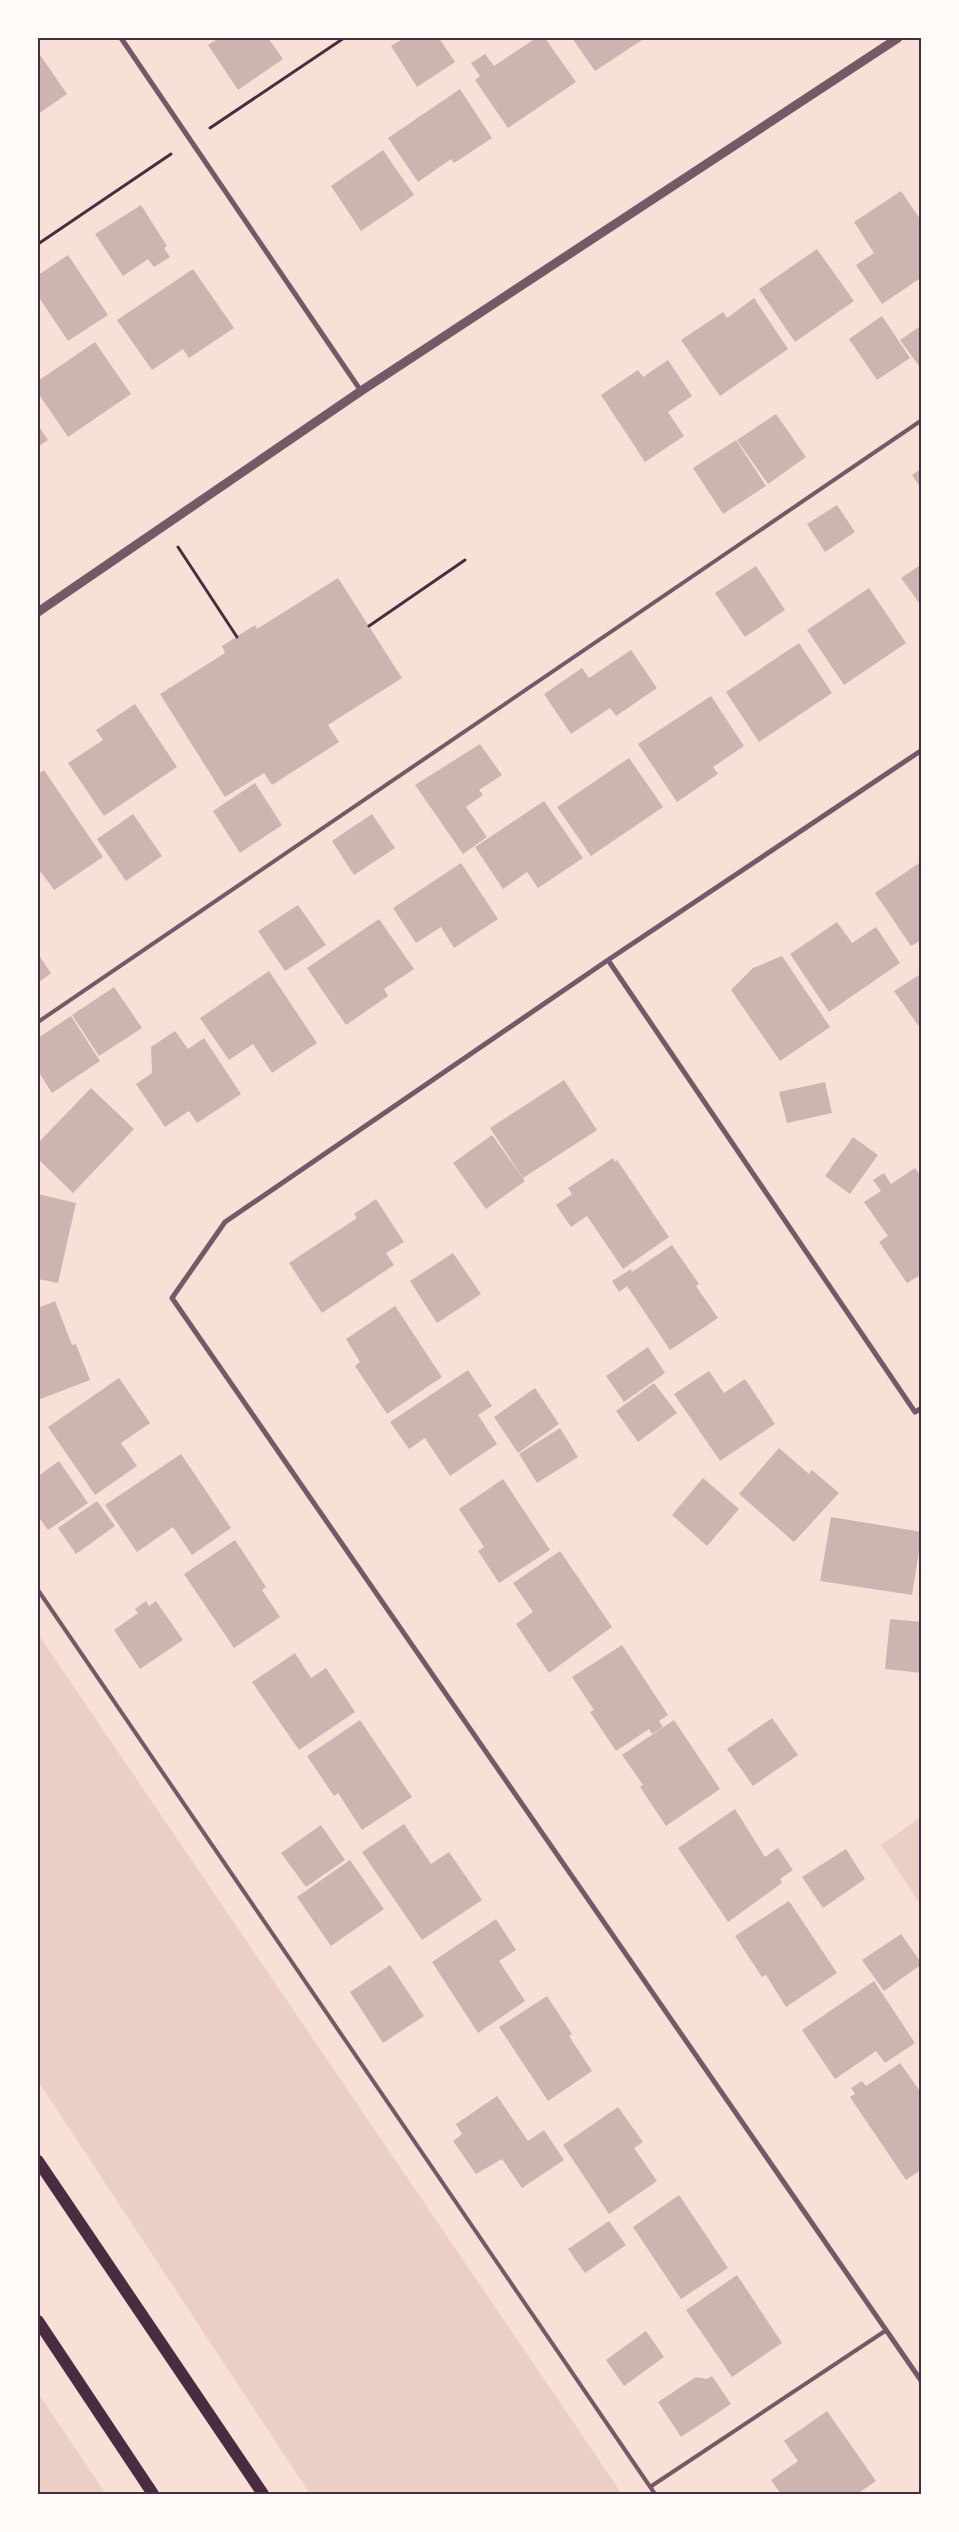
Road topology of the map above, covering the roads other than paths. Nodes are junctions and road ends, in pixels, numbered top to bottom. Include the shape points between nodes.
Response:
1 (121, 38) edge
2 (898, 38) edge
3 (361, 391) junction
4 (922, 420) edge
5 (38, 612) edge
6 (922, 750) edge
7 (608, 960) junction
8 (38, 1022) edge
9 (922, 1408) edge
10 (38, 1590) edge
11 (38, 2161) edge
12 (38, 2322) edge
13 (885, 2331) junction
14 (922, 2382) edge
15 (650, 2487) junction
16 (153, 2494) edge
17 (263, 2494) edge
18 (655, 2494) edge

1 - 3 street
2 - 3 street
3 - 5 street
4 - 8 lane
6 - 7 street
7 - 9 street via 915,1412
7 - 13 street via 225,1222 172,1298
10 - 15 lane
11 - 17 main road
12 - 16 main road
13 - 14 street
13 - 15 lane
15 - 18 lane

